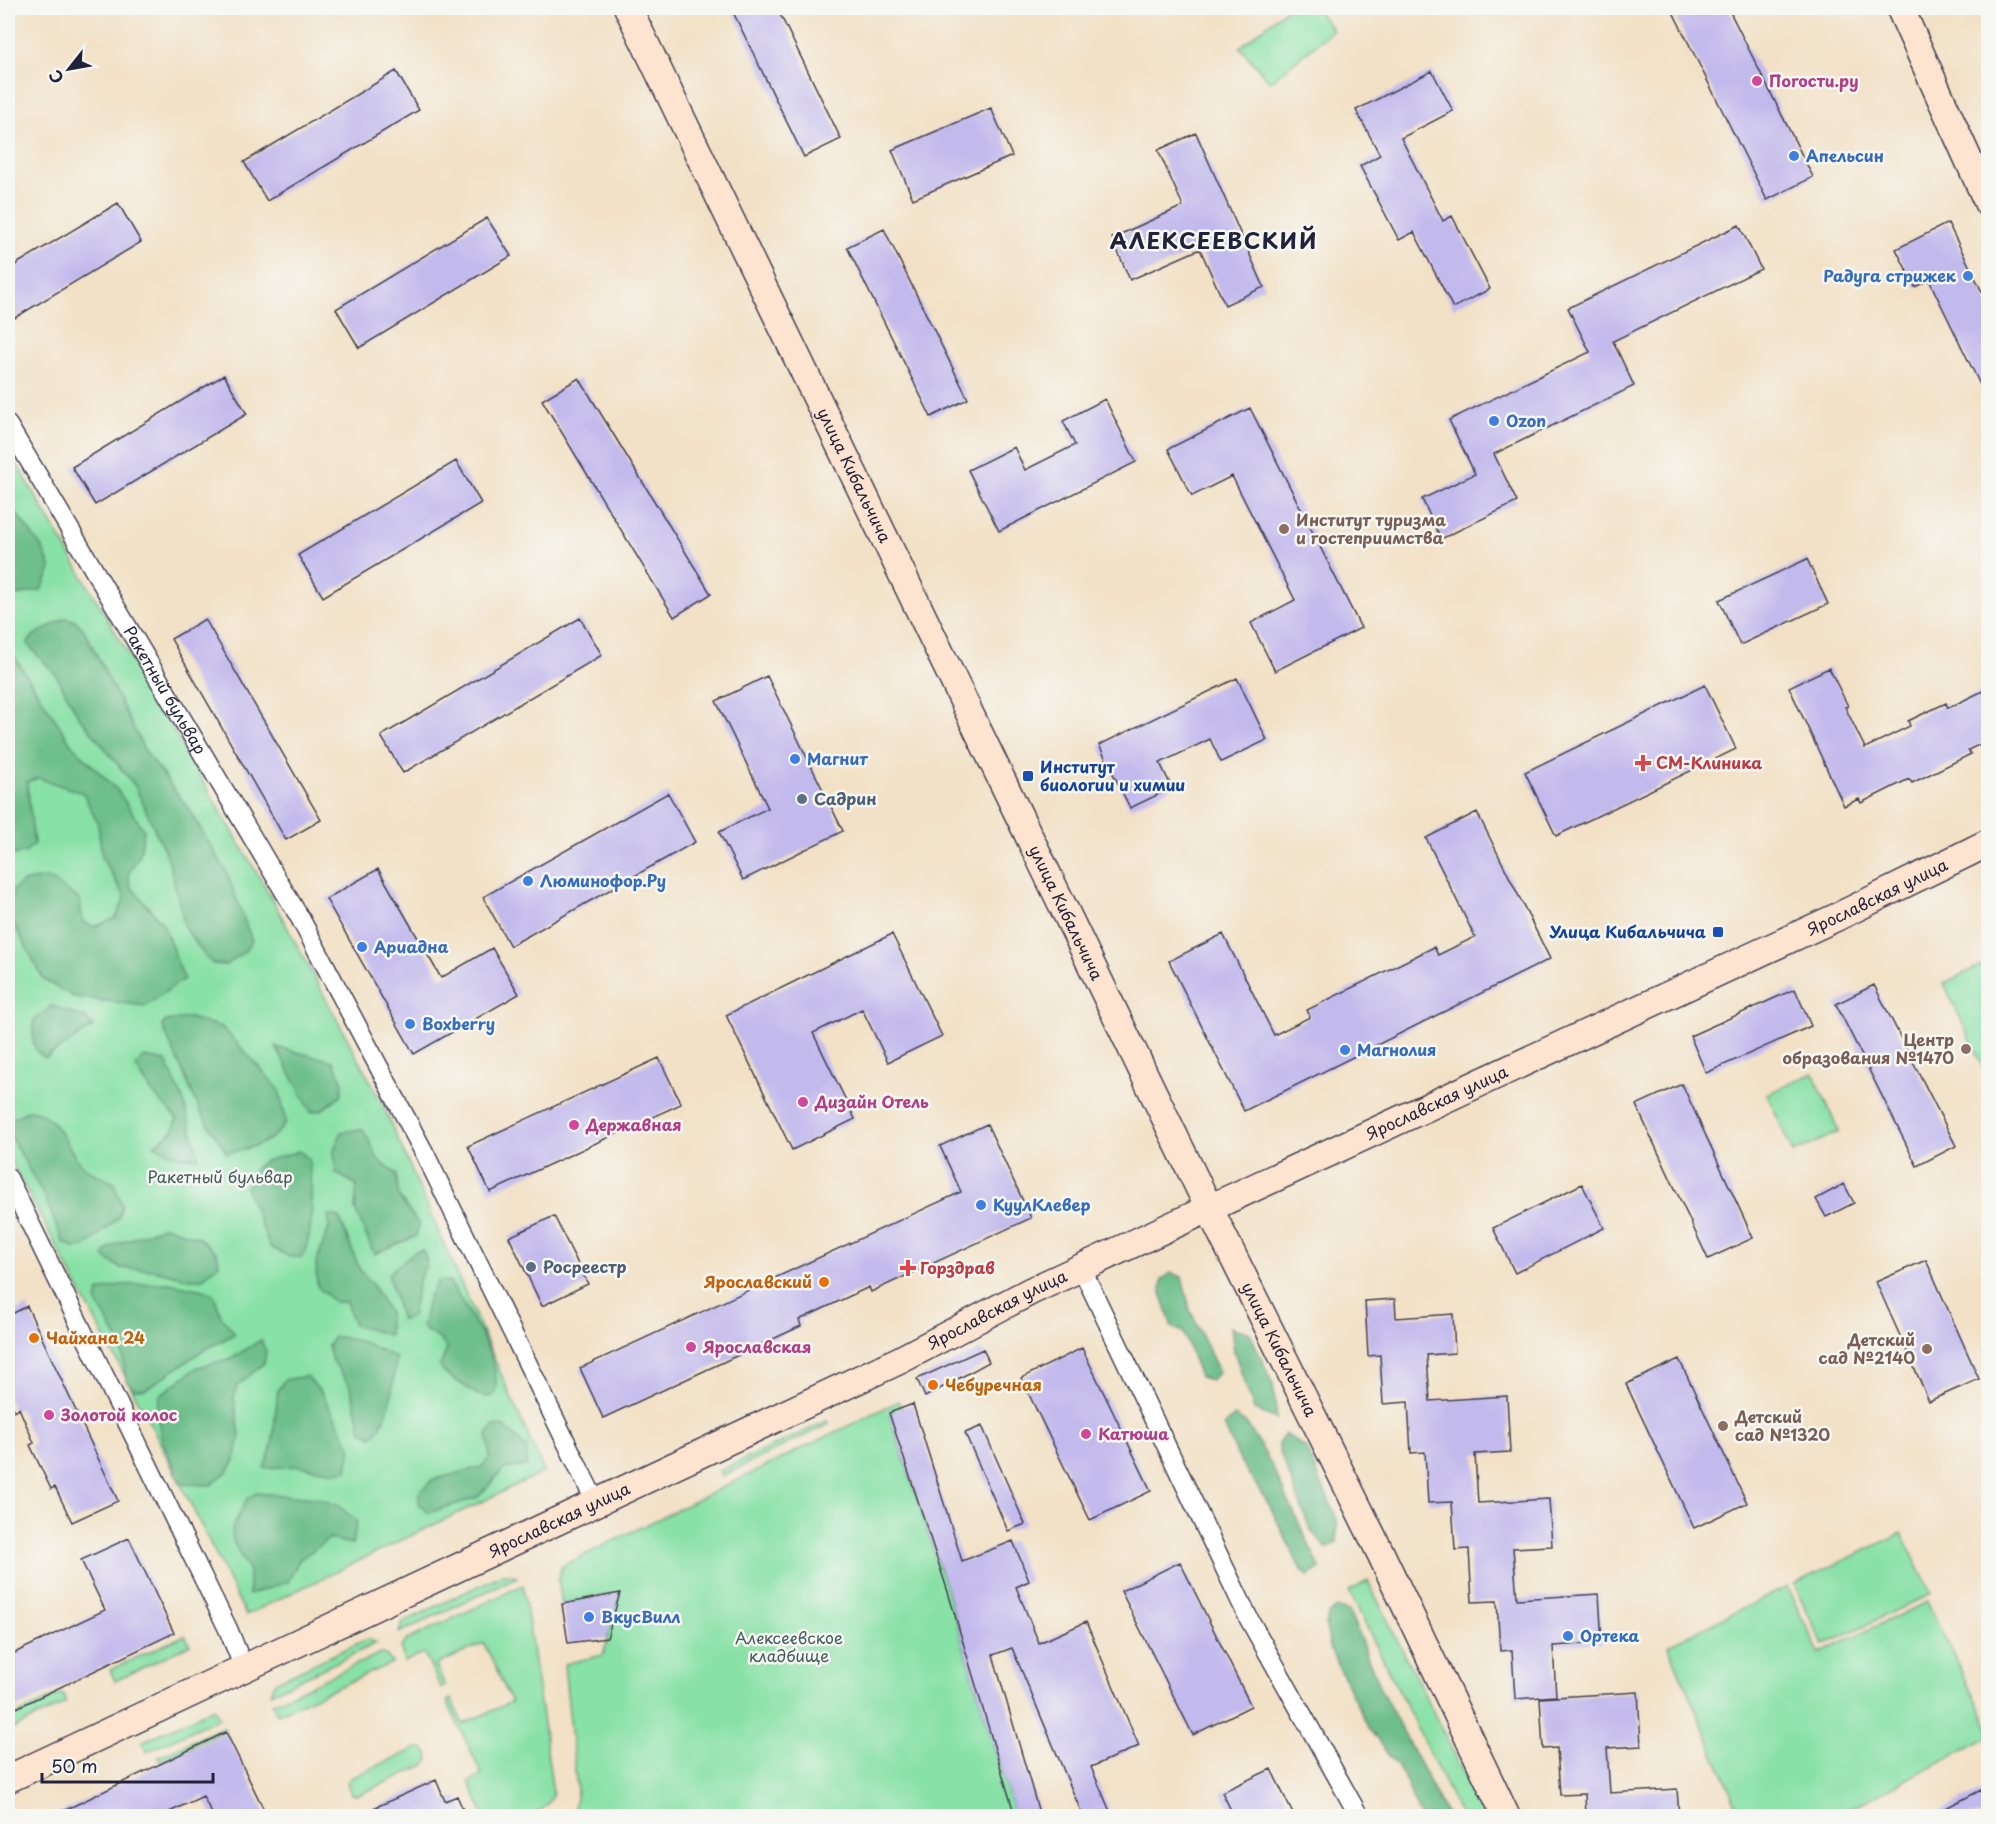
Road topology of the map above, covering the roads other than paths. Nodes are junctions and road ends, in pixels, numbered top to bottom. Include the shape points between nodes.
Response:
1 (628, 8) edge
2 (1900, 8) edge
3 (1989, 202) edge
4 (8, 425) edge
5 (1989, 843) edge
6 (8, 1178) edge
7 (1209, 1208) junction
8 (1081, 1267) junction
9 (596, 1503) junction
10 (244, 1668) junction
11 (8, 1779) edge
12 (1359, 1816) edge
13 (1506, 1816) edge

1 - 7 street, улица Кибальчича
2 - 3 street
4 - 9 street, Ракетный бульвар via 300,918 402,1108
5 - 7 street, Ярославская улица
6 - 10 street
7 - 8 street, Ярославская улица
7 - 13 street, улица Кибальчича
8 - 9 street, Ярославская улица via 900,1360
8 - 12 street via 1250,1619
9 - 10 street, Ярославская улица
10 - 11 street, Ярославская улица

